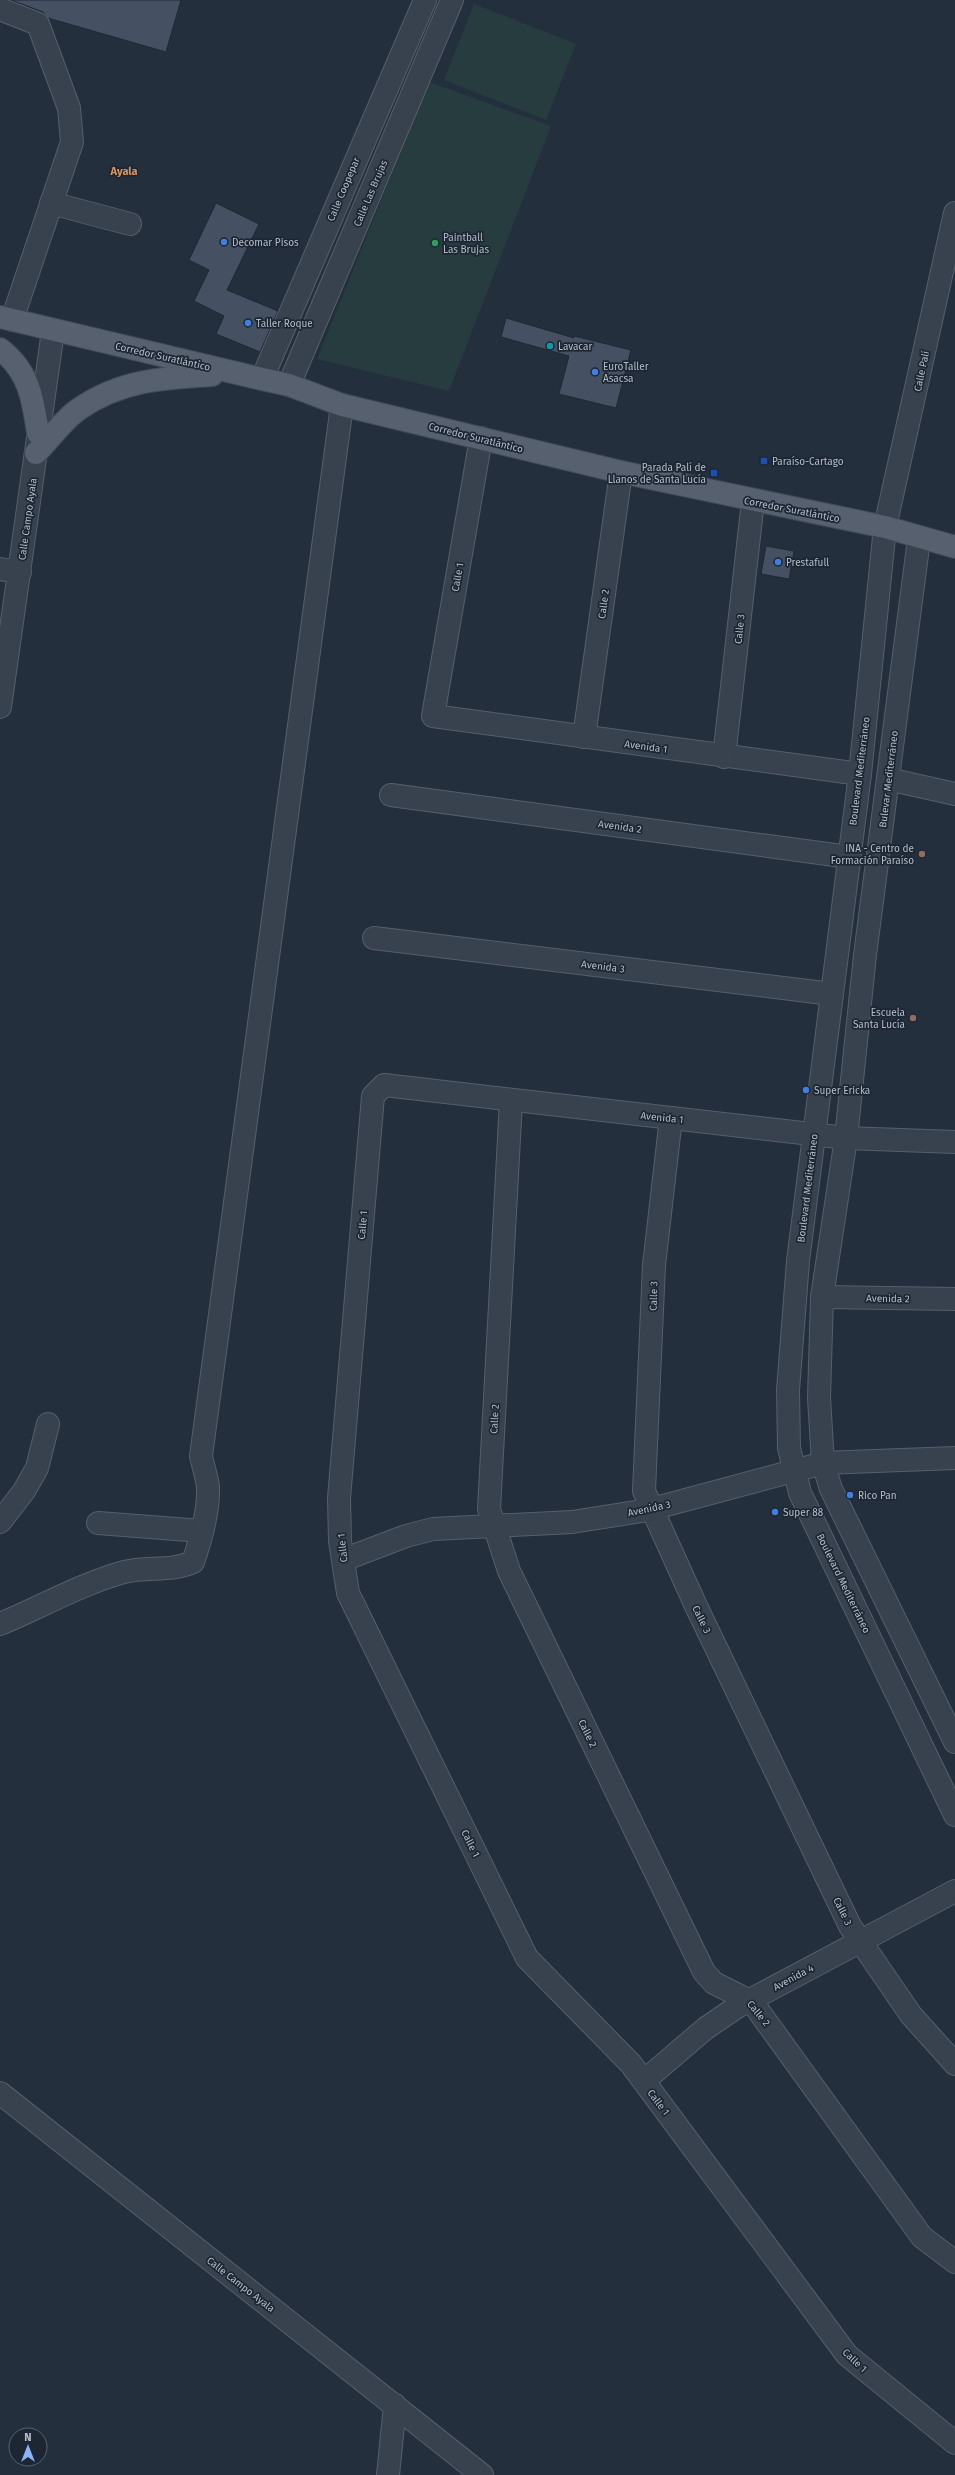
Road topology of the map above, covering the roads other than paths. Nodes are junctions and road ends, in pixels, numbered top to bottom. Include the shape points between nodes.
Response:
1 (425, 0) edge
2 (452, 0) edge
3 (0, 10) edge
4 (51, 203) junction
5 (955, 214) edge
6 (130, 224) dead end
7 (6, 319) edge
8 (53, 330) junction
9 (0, 349) edge
10 (234, 373) junction
11 (262, 379) junction
12 (289, 386) junction
13 (342, 404) junction
14 (481, 438) junction
15 (37, 443) junction
16 (621, 472) junction
17 (753, 501) junction
18 (884, 528) junction
19 (919, 539) junction
20 (955, 547) edge
21 (10, 571) edge
22 (0, 707) edge
23 (433, 716) joint
24 (584, 737) junction
25 (724, 757) junction
26 (860, 774) junction
27 (888, 779) junction
28 (955, 794) edge
29 (391, 795) dead end
30 (849, 857) junction
31 (374, 938) dead end
32 (832, 994) junction
33 (373, 1096) joint
34 (511, 1101) junction
35 (671, 1118) junction
36 (814, 1134) junction
37 (846, 1138) junction
38 (955, 1142) edge
39 (822, 1297) junction
40 (955, 1299) edge
41 (48, 1424) dead end
42 (955, 1458) edge
43 (823, 1463) junction
44 (795, 1472) junction
45 (652, 1509) junction
46 (0, 1522) edge
47 (98, 1523) dead end
48 (494, 1526) junction
49 (202, 1531) junction
50 (343, 1560) junction
51 (0, 1624) edge
52 (955, 1742) edge
53 (955, 1815) edge
54 (955, 1891) edge
55 (860, 1942) junction
56 (749, 2000) junction
57 (955, 2064) edge
58 (644, 2081) junction
59 (0, 2093) edge
60 (955, 2262) edge
61 (395, 2405) junction
62 (955, 2443) edge
63 (388, 2475) edge
64 (482, 2475) edge

1 - 11 street, Calle Coopepar
2 - 12 street, Calle Las Brujas
3 - 4 street via 38,24 68,108 72,142
4 - 6 street
4 - 7 street
5 - 18 street, Calle Palí
7 - 8 main road, Corredor Suratlántico
8 - 10 main road, Corredor Suratlántico
8 - 15 street, Calle Campo Ayala
9 - 15 main road via 11,357 28,383
10 - 11 main road, Corredor Suratlántico
10 - 15 main road via 149,379 127,384 79,409
11 - 12 main road, Corredor Suratlántico
12 - 13 main road, Corredor Suratlántico
13 - 14 main road, Corredor Suratlántico
13 - 49 street via 201,1456 208,1487
14 - 16 main road, Corredor Suratlántico
14 - 23 street, Calle 1
15 - 21 street, Calle Campo Ayala
16 - 17 main road, Corredor Suratlántico
16 - 24 street, Calle 2
17 - 18 main road, Corredor Suratlántico
17 - 25 street, Calle 3
18 - 19 main road, Corredor Suratlántico
18 - 26 street, Boulevard Mediterráneo
19 - 20 main road, Corredor Suratlántico
19 - 27 street, Bulevar Mediterráneo
21 - 22 street, Calle Campo Ayala
23 - 24 street, Avenida 1
24 - 25 street, Avenida 1
25 - 26 street, Avenida 1
26 - 30 street, Boulevard Mediterráneo
27 - 28 street
27 - 37 street, Bulevar Mediterráneo via 865,955
29 - 30 street, Avenida 2
30 - 32 street, Boulevard Mediterráneo
31 - 32 street, Avenida 3
32 - 36 street, Boulevard Mediterráneo
33 - 34 street, Avenida 1 via 384,1085
33 - 50 street, Calle 1 via 339,1498
34 - 35 street, Avenida 1
34 - 48 street, Calle 2 via 488,1509
35 - 36 street, Avenida 1
35 - 45 street, Calle 3 via 654,1265 644,1491
36 - 37 street, Avenida 1
36 - 44 street, Boulevard Mediterráneo via 798,1261 788,1390 789,1448
37 - 38 street, Avenida 1
37 - 39 street
39 - 40 street, Avenida 2
39 - 43 street via 819,1398
41 - 46 street via 37,1468 24,1491
42 - 43 street, Avenida 3
43 - 44 street, Avenida 3
43 - 52 street via 831,1490
44 - 45 street, Avenida 3
44 - 53 street, Boulevard Mediterráneo via 800,1493
45 - 48 street, Avenida 3 via 572,1522
45 - 55 street, Calle 3 via 696,1606 843,1912
47 - 49 street
48 - 50 street, Avenida 3 via 433,1530 406,1536
48 - 56 street, Calle 2 via 509,1571 704,1972 714,1983
49 - 51 street via 193,1562 180,1568 126,1571 89,1584
50 - 58 street, Calle 1 via 348,1593 527,1958 631,2064
54 - 55 street, Avenida 4
55 - 56 street, Avenida 4
55 - 57 street, Calle 3 via 911,2015
56 - 58 street, Avenida 4 via 706,2028
56 - 60 street, Calle 2 via 922,2237
58 - 62 street, Calle 1 via 847,2355
59 - 61 street, Calle Campo Ayala
61 - 63 street
61 - 64 street, Calle Campo Ayala

